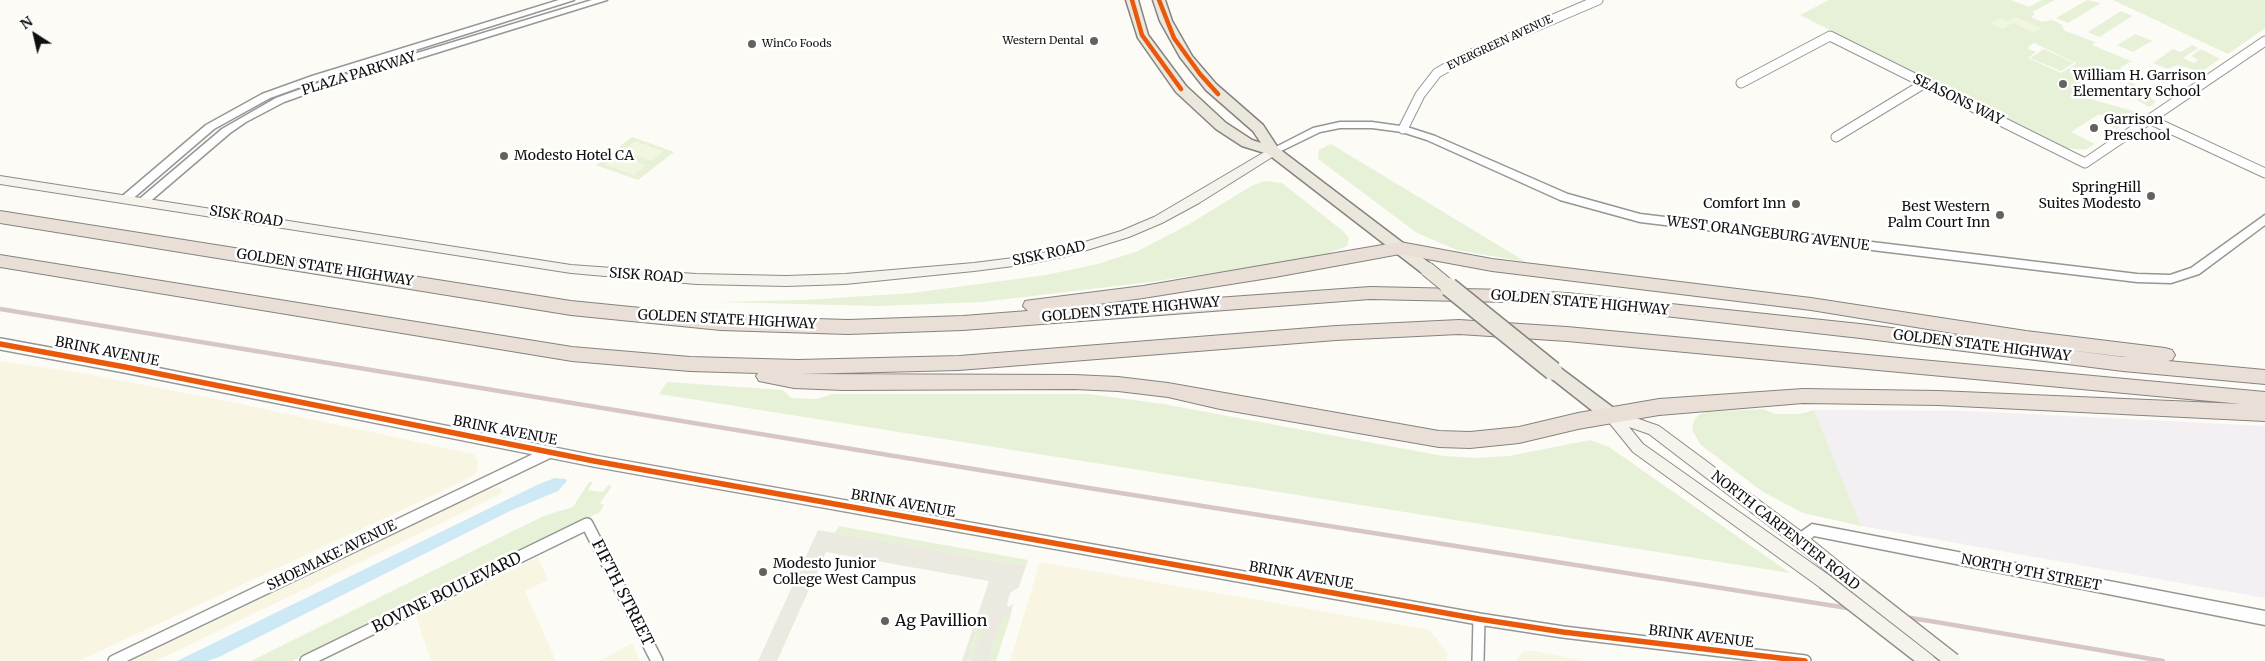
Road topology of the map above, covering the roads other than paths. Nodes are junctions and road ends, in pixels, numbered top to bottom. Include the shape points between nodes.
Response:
1 (569, 0) edge
2 (602, 0) edge
3 (1123, 0) edge
4 (1132, 0) edge
5 (1159, 0) edge
6 (1598, 0) edge
7 (1136, 19) junction
8 (2265, 41) edge
9 (1741, 83) dead end
10 (1925, 84) junction
11 (2151, 120) junction
12 (1403, 129) junction
13 (1836, 136) dead end
14 (1273, 151) junction
15 (2265, 173) edge
16 (0, 180) edge
17 (126, 198) junction
18 (143, 201) junction
19 (0, 218) edge
20 (2265, 219) edge
21 (1400, 248) junction
22 (0, 261) edge
23 (1426, 269) joint
24 (571, 308) junction
25 (0, 344) edge
26 (690, 364) junction
27 (2265, 369) edge
28 (2265, 377) edge
29 (2265, 399) edge
30 (2265, 413) edge
31 (1609, 414) junction
32 (550, 452) junction
33 (587, 524) joint
34 (1800, 540) junction
35 (2265, 618) edge
36 (1479, 619) junction
37 (1786, 660) edge
38 (114, 661) edge
39 (306, 661) edge
40 (657, 661) edge
41 (1478, 661) edge
42 (1806, 661) edge
43 (1927, 661) edge
44 (1953, 661) edge

1 - 17 street, PLAZA PARKWAY via 266,96 210,127
2 - 18 street, PLAZA PARKWAY via 280,100 214,139
3 - 7 main road
4 - 7 main road
5 - 14 main road via 1166,22 1186,57 1211,87 1258,128
6 - 12 street, EVERGREEN AVENUE via 1467,56 1437,73 1420,95
7 - 14 main road via 1153,52 1196,104 1247,143
8 - 11 street
9 - 10 street, SEASONS WAY via 1830,36
10 - 11 street, SEASONS WAY via 2085,163
10 - 13 street
11 - 15 street
12 - 14 street, WEST ORANGEBURG AVENUE via 1340,125 1317,130
12 - 20 street, WEST ORANGEBURG AVENUE via 1564,198 1640,218 2137,278 2171,278 2195,271
14 - 18 main road, SISK ROAD via 1158,220 1066,252 974,267 845,279 696,279 571,269
14 - 21 main road
16 - 17 main road, SISK ROAD
17 - 18 main road, SISK ROAD
19 - 24 highway, GOLDEN STATE HIGHWAY
21 - 23 main road, NORTH CARPENTER ROAD
21 - 24 highway via 1143,292 1012,308 884,318
21 - 27 highway via 1492,265 1811,304 2026,338
22 - 26 highway, GOLDEN STATE HIGHWAY via 572,354
23 - 31 main road, NORTH CARPENTER ROAD, bridge
24 - 28 highway, GOLDEN STATE HIGHWAY via 721,322 848,326 963,323 1370,293 1508,296 1586,301 2122,364
25 - 32 street, BRINK AVENUE
26 - 29 highway, GOLDEN STATE HIGHWAY via 798,367 959,363 1336,333 1459,327 1567,334
26 - 31 highway via 794,381 1118,384 1168,390 1439,439 1495,439
30 - 31 highway via 1938,398 1803,396 1686,404
31 - 34 main road, NORTH CARPENTER ROAD via 1654,430
31 - 43 main road, NORTH CARPENTER ROAD, bridge via 1638,448 1824,581
32 - 36 street, BRINK AVENUE
32 - 38 street, SHOEMAKE AVENUE
33 - 39 street, BOVINE BOULEVARD
33 - 40 street, FIFTH STREET
34 - 35 street, NORTH 9TH STREET via 1812,530
34 - 44 main road, NORTH CARPENTER ROAD, bridge
36 - 37 street, BRINK AVENUE
36 - 41 street
37 - 42 street, BRINK AVENUE

